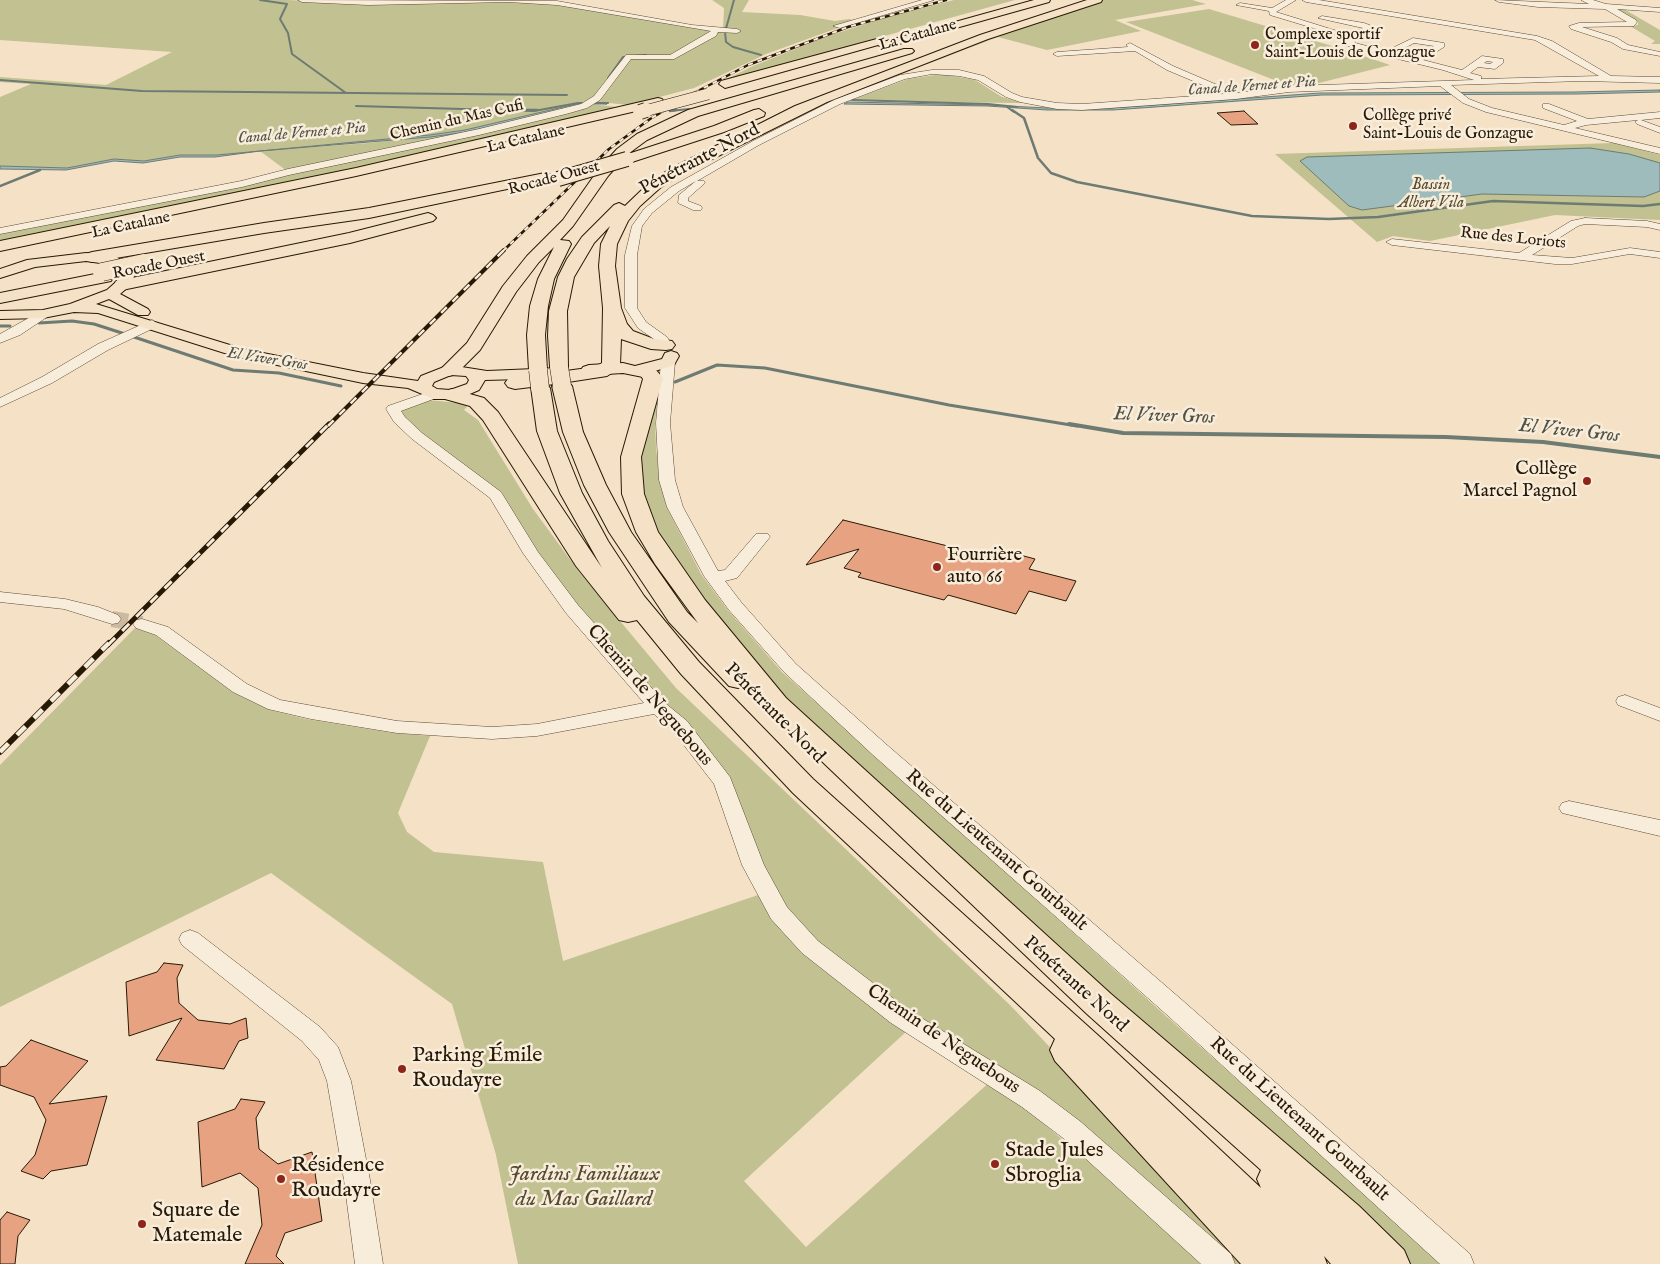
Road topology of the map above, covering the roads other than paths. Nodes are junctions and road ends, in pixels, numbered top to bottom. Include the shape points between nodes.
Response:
1 (302, 0) edge
2 (506, 0) edge
3 (511, 0) edge
4 (930, 0) edge
5 (1029, 0) edge
6 (1080, 0) edge
7 (1092, 0) edge
8 (1097, 0) edge
9 (1292, 0) edge
10 (1306, 0) edge
11 (1499, 0) edge
12 (1585, 0) edge
13 (1637, 0) edge
14 (1660, 2) edge
15 (1240, 4) dead end
16 (1044, 6) edge
17 (1603, 6) junction
18 (1274, 10) junction
19 (1660, 10) edge
20 (1454, 15) dead end
21 (1319, 18) dead end
22 (1442, 22) junction
23 (1502, 24) dead end
24 (837, 26) dead end
25 (715, 30) junction
26 (1492, 30) junction
27 (737, 31) dead end
28 (1350, 38) junction
29 (1058, 54) dead end
30 (1387, 54) junction
31 (1660, 54) edge
32 (1416, 60) junction
33 (1477, 64) dead end
34 (1468, 77) junction
35 (1609, 78) junction
36 (1660, 80) edge
37 (1442, 83) junction
38 (1236, 96) junction
39 (780, 106) junction
40 (1546, 106) dead end
41 (1627, 110) dead end
42 (1660, 115) edge
43 (1642, 120) junction
44 (1660, 120) edge
45 (1586, 122) junction
46 (1596, 126) junction
47 (1566, 128) junction
48 (1660, 130) edge
49 (1660, 150) edge
50 (625, 158) junction
51 (715, 166) junction
52 (557, 177) junction
53 (697, 208) dead end
54 (1660, 227) edge
55 (0, 232) edge
56 (1392, 242) dead end
57 (4, 250) edge
58 (1660, 255) edge
59 (92, 257) junction
60 (1521, 257) junction
61 (0, 263) edge
62 (32, 263) junction
63 (0, 274) edge
64 (103, 274) junction
65 (117, 289) junction
66 (0, 292) edge
67 (74, 308) junction
68 (612, 308) junction
69 (7, 314) edge
70 (152, 324) junction
71 (0, 339) edge
72 (654, 362) junction
73 (609, 368) junction
74 (448, 370) junction
75 (472, 373) junction
76 (550, 378) junction
77 (515, 383) junction
78 (435, 392) junction
79 (0, 403) edge
80 (762, 537) dead end
81 (715, 579) junction
82 (0, 597) edge
83 (112, 619) tunnel mouth
84 (142, 624) tunnel mouth
85 (1625, 701) dead end
86 (658, 707) junction
87 (1660, 714) edge
88 (803, 786) junction
89 (1569, 808) dead end
90 (1660, 828) edge
91 (883, 860) junction
92 (190, 939) dead end
93 (1099, 1004) junction
94 (369, 1264) edge
95 (1221, 1264) edge
96 (1268, 1264) edge
97 (1307, 1264) edge
98 (1358, 1264) edge
99 (1390, 1264) edge
100 (1460, 1264) edge

1 - 2 street via 368,3
3 - 25 street via 575,6
4 - 24 street
5 - 57 highway, La Catalane via 658,102
6 - 16 highway
7 - 39 highway
8 - 39 highway
9 - 18 street
10 - 22 street via 1393,10
11 - 17 street via 1538,5
12 - 17 street
13 - 14 street
15 - 18 street
16 - 39 highway
16 - 50 highway via 693,113 642,137
16 - 57 highway, La Catalane, bridge via 640,112 372,175
17 - 19 street
17 - 31 street via 1633,22 1573,26 1626,47
18 - 28 street via 1278,16
20 - 22 street
21 - 28 street via 1369,28
22 - 26 street
23 - 26 street
25 - 27 street
25 - 55 street, Chemin du Mas Cufi via 679,54 629,57 606,88 589,103 479,132 242,184
26 - 35 street via 1544,40
28 - 30 street via 1351,44
29 - 38 street via 1133,47 1170,68
30 - 32 street
30 - 32 street via 1412,40 1441,46
32 - 34 street
33 - 34 street
34 - 35 street via 1489,81
34 - 37 street
35 - 36 street
37 - 38 street via 1289,89
37 - 47 street via 1476,106
38 - 51 street via 1057,106 1014,97 981,78 959,73 912,74 810,115
39 - 50 highway
39 - 50 highway via 724,130
39 - 68 highway via 655,185 635,203 621,220 609,244 607,266
39 - 76 highway, Pénétrante Nord via 627,200 602,224 575,259 566,277 558,311
40 - 45 street
41 - 43 street
42 - 43 street
43 - 44 street
43 - 45 street
43 - 46 street
43 - 48 street
45 - 46 street
45 - 47 street
46 - 47 street
47 - 49 street
50 - 52 highway, bridge
50 - 74 highway via 603,174 568,223 515,283 474,346
50 - 76 highway, Pénétrante Nord via 558,250 546,279 536,335
51 - 53 street via 728,169 701,182 683,197 683,203
51 - 72 street via 660,200 637,226 630,255 631,308 642,325 663,340
52 - 59 highway via 369,214
52 - 64 highway, Rocade Ouest via 427,211
52 - 65 highway via 350,238
54 - 60 street via 1584,221
56 - 60 street, Rue des Loriots
58 - 60 street, Rue des Loriots via 1630,251 1572,261
59 - 62 main road
59 - 65 main road via 124,266 128,275
61 - 62 main road
62 - 63 main road
64 - 66 highway, Rocade Ouest
64 - 69 highway, Rocade Ouest
65 - 67 main road
65 - 78 main road via 117,299 146,314 259,351 381,374
67 - 69 main road via 43,314
67 - 70 main road via 99,309
68 - 72 highway via 619,326 627,335 651,344
68 - 73 highway
69 - 71 street via 16,332
70 - 78 main road via 240,353 411,384
70 - 79 street
72 - 73 main road
72 - 77 main road via 586,377
72 - 81 street, Rue du Lieutenant Gourbault via 667,480 675,507
72 - 93 highway via 653,378 631,457 634,494 647,532 667,564 696,605 777,704
73 - 75 main road via 504,376
73 - 77 highway via 600,372
74 - 75 main road
74 - 78 main road
75 - 78 main road via 477,384
76 - 88 highway, Pénétrante Nord via 547,431 571,493 597,541 634,600 690,668
76 - 93 highway, Pénétrante Nord via 595,484 620,532 678,617 784,728
77 - 78 main road
78 - 86 street, Chemin de Neguebous via 393,409 417,436 496,495 531,553 572,609
78 - 88 highway via 477,402 491,416 588,566 687,682
80 - 81 street via 731,574
81 - 100 street, Rue du Lieutenant Gourbault via 790,668
82 - 83 street via 65,604
84 - 86 street via 162,631 240,688 276,705 397,727 492,733 537,730
85 - 87 street
86 - 95 street, Chemin de Neguebous via 680,726 723,782 753,865 779,913 810,947 899,1016 1038,1104 1072,1130
88 - 91 highway, Pénétrante Nord
89 - 90 street
91 - 96 highway via 1100,1083
91 - 97 highway, Pénétrante Nord via 1089,1049 1276,1228
92 - 94 street via 311,1034 329,1054 339,1081 358,1180
93 - 98 highway, Pénétrante Nord
93 - 99 highway via 1345,1219

